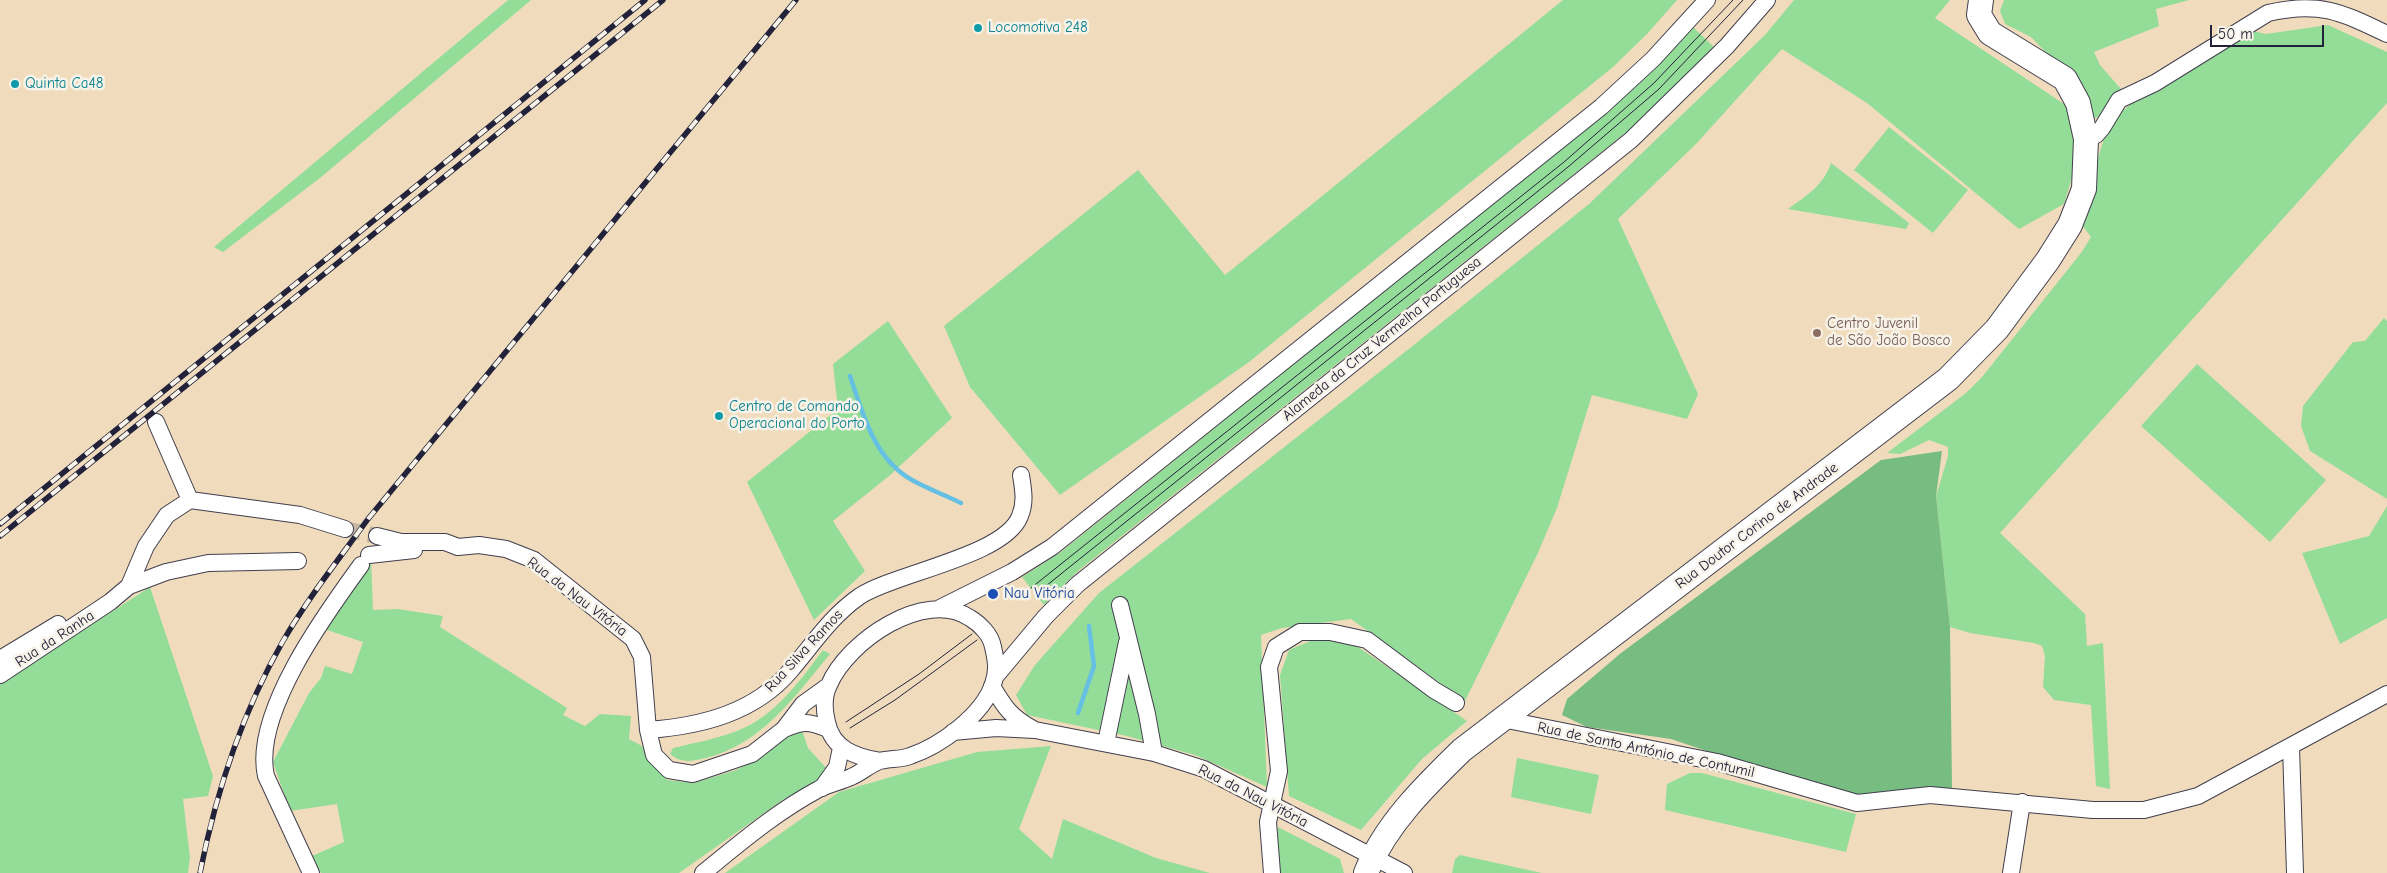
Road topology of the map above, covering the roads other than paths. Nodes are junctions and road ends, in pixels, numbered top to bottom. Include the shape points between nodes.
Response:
1 (1707, 0) edge
2 (1767, 0) edge
3 (1981, 0) edge
4 (2387, 34) edge
5 (2086, 138) junction
6 (156, 422) dead end
7 (1020, 475) dead end
8 (190, 500) junction
9 (345, 528) tunnel mouth
10 (377, 536) tunnel mouth
11 (458, 547) junction
12 (298, 561) dead end
13 (129, 586) junction
14 (110, 602) junction
15 (1120, 605) dead end
16 (940, 608) junction
17 (1129, 637) junction
18 (0, 659) edge
19 (0, 675) edge
20 (994, 682) junction
21 (828, 686) junction
22 (2387, 694) edge
23 (1456, 703) dead end
24 (1502, 719) junction
25 (784, 729) junction
26 (648, 730) junction
27 (828, 730) junction
28 (1035, 730) junction
29 (953, 732) junction
30 (1106, 743) junction
31 (2291, 747) junction
32 (841, 748) junction
33 (1154, 754) junction
34 (880, 761) junction
35 (821, 788) junction
36 (2022, 802) junction
37 (1270, 803) junction
38 (1369, 865) edge
39 (311, 873) edge
40 (703, 873) edge
41 (1272, 873) edge
42 (1404, 873) edge
43 (2012, 873) edge
44 (2295, 873) edge

1 - 16 street via 1653,59 1601,107 1052,547 1012,572
2 - 20 street, Alameda da Cruz Vermelha Portuguesa via 1727,46 1631,140 1095,569 1046,616
3 - 5 street, Rua Doutor Corino de Andrade via 1979,15 1990,33 2065,79 2078,103
4 - 5 street via 2342,12 2288,8 2268,13 2120,100 2102,128
5 - 24 street, Rua Doutor Corino de Andrade via 2084,188 2070,225 1997,329 1948,379
6 - 8 street
7 - 26 street, Rua Silva Ramos via 1025,496 1020,518 1002,536 967,555 863,594 835,616 789,672 758,700 718,719 696,725
8 - 9 street via 300,515
8 - 13 street, Rua da Ranha via 167,515 146,546
10 - 11 street, Rua da Nau Vitória via 400,542 445,542
11 - 26 street, Rua da Nau Vitória via 479,545 506,549 534,560 633,639 642,657
11 - 39 street via 365,560 324,616 273,715 263,762 266,776
12 - 13 street via 208,563 166,572
13 - 14 street, Rua da Ranha
14 - 18 street, Rua da Ranha via 81,611
14 - 19 street, Rua da Ranha
15 - 17 street
16 - 20 street via 961,612 980,625 992,643 997,665
16 - 21 street via 918,613 868,636 839,666
17 - 30 street
17 - 33 street
20 - 28 street, Rua da Nau Vitória via 1007,710 1016,720
20 - 29 street via 968,720
21 - 25 street, Rua da Nau Vitória via 803,704
21 - 27 street via 824,708
22 - 31 street, Rua de Santo António de Contumil
23 - 37 street via 1367,640 1330,632 1300,632 1276,647 1269,667 1279,771
24 - 36 street, Rua de Santo António de Contumil via 1717,762 1857,803 1930,795
24 - 38 street, Rua Doutor Corino de Andrade via 1462,750 1417,794
25 - 26 street, Rua da Nau Vitória via 752,754 693,774 669,770 654,755
25 - 27 street, Rua da Nau Vitória via 811,722
27 - 32 street
28 - 29 street, Rua da Nau Vitória via 996,728
28 - 30 street, Rua da Nau Vitória
29 - 34 street via 912,756
30 - 33 street, Rua da Nau Vitória
31 - 36 street, Rua de Santo António de Contumil via 2198,796 2144,810 2093,810
31 - 44 street
32 - 34 street via 860,757
32 - 35 street via 837,767
33 - 37 street, Rua da Nau Vitória via 1204,769
34 - 35 street via 852,777
35 - 40 street via 763,825
36 - 43 street
37 - 38 street, Rua da Nau Vitória
37 - 41 street via 1268,822
38 - 42 street, Rua da Nau Vitória

